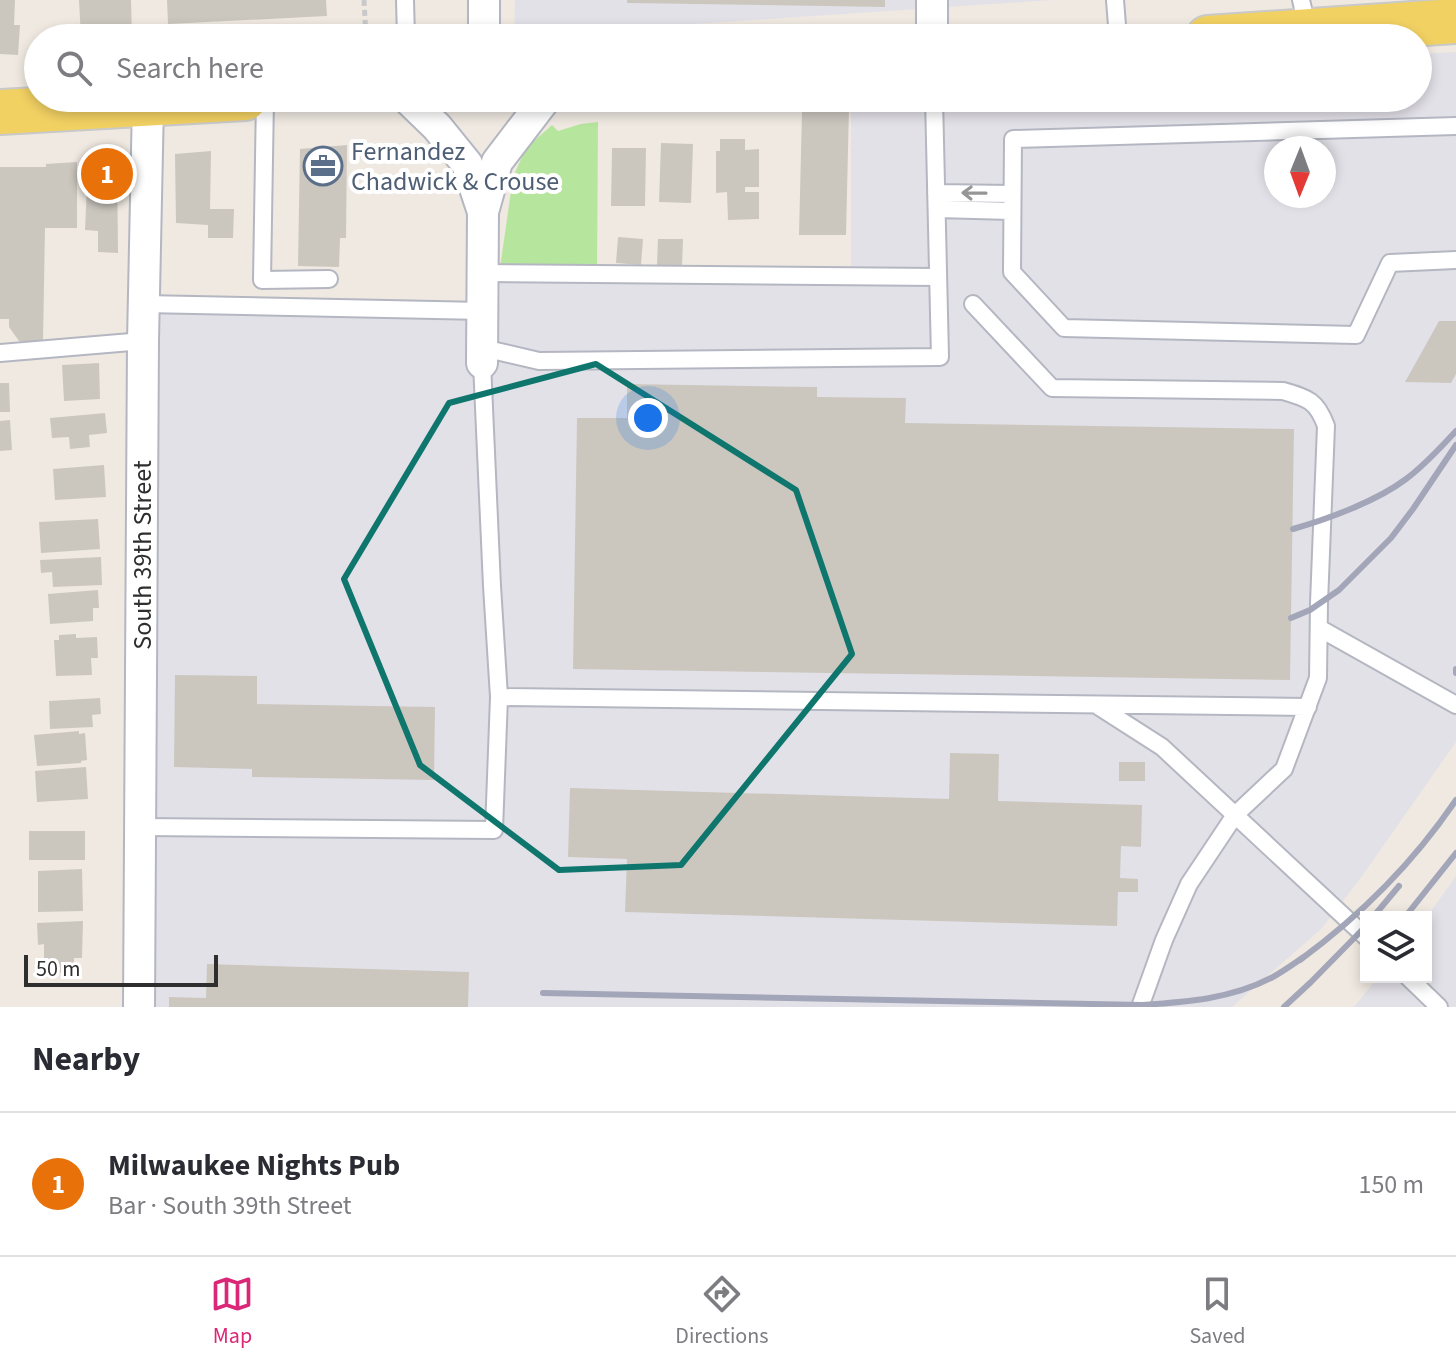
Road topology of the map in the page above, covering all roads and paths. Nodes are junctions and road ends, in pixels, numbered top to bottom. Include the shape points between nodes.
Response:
1 (364, 0) edge
2 (405, 0) edge
3 (484, 0) edge
4 (932, 0) edge
5 (1116, 0) edge
6 (1304, 16) edge
7 (1432, 19) edge
8 (365, 24) edge
9 (406, 24) edge
10 (484, 24) edge
11 (932, 24) edge
12 (1117, 24) edge
13 (1269, 24) edge
14 (24, 111) edge
15 (0, 112) edge
16 (148, 112) edge
17 (265, 112) edge
18 (421, 112) edge
19 (535, 112) edge
20 (934, 112) edge
21 (1456, 126) edge
22 (1012, 194) junction
23 (936, 201) junction
24 (1011, 211) junction
25 (483, 212) junction
26 (1456, 260) edge
27 (483, 273) junction
28 (938, 277) junction
29 (329, 279) dead end
30 (144, 304) junction
31 (973, 304) dead end
32 (483, 311) junction
33 (143, 341) junction
34 (0, 353) edge
35 (482, 355) junction
36 (1319, 628) junction
37 (499, 697) junction
38 (1095, 704) junction
39 (1456, 705) edge
40 (1308, 707) junction
41 (1235, 815) junction
42 (140, 827) junction
43 (1360, 931) edge
44 (1414, 983) edge
45 (139, 1007) edge
46 (1140, 1007) edge
47 (1439, 1007) edge

1 - 8 path
2 - 9 lane
3 - 10 street
4 - 11 street
5 - 12 lane
6 - 7 main road
6 - 13 main road
14 - 15 main road
16 - 30 street, South 39th Street
17 - 29 lane via 262,280
18 - 25 street via 467,164
19 - 25 street via 497,162
20 - 23 lane
21 - 22 lane via 1013,139
22 -> 23 lane
22 - 24 lane
23 - 24 lane
23 - 28 lane
24 - 26 lane via 1012,272 1064,328 1356,335 1390,263
25 - 27 street
27 - 28 lane
27 - 32 street
28 - 35 lane via 940,357 539,361
30 - 32 lane
30 - 33 street, South 39th Street
31 - 36 lane via 1052,388 1283,391 1305,397 1320,409 1326,426
32 - 35 street
33 - 34 lane
33 - 42 street, South 39th Street
35 - 37 lane
36 - 39 lane
36 - 40 lane via 1318,678
37 - 38 lane
37 - 42 lane via 494,830
38 - 40 lane
38 - 41 lane via 1162,747
40 - 41 lane via 1284,769
41 - 43 lane
41 - 46 lane via 1189,884
42 - 45 street, South 39th Street
44 - 47 lane

